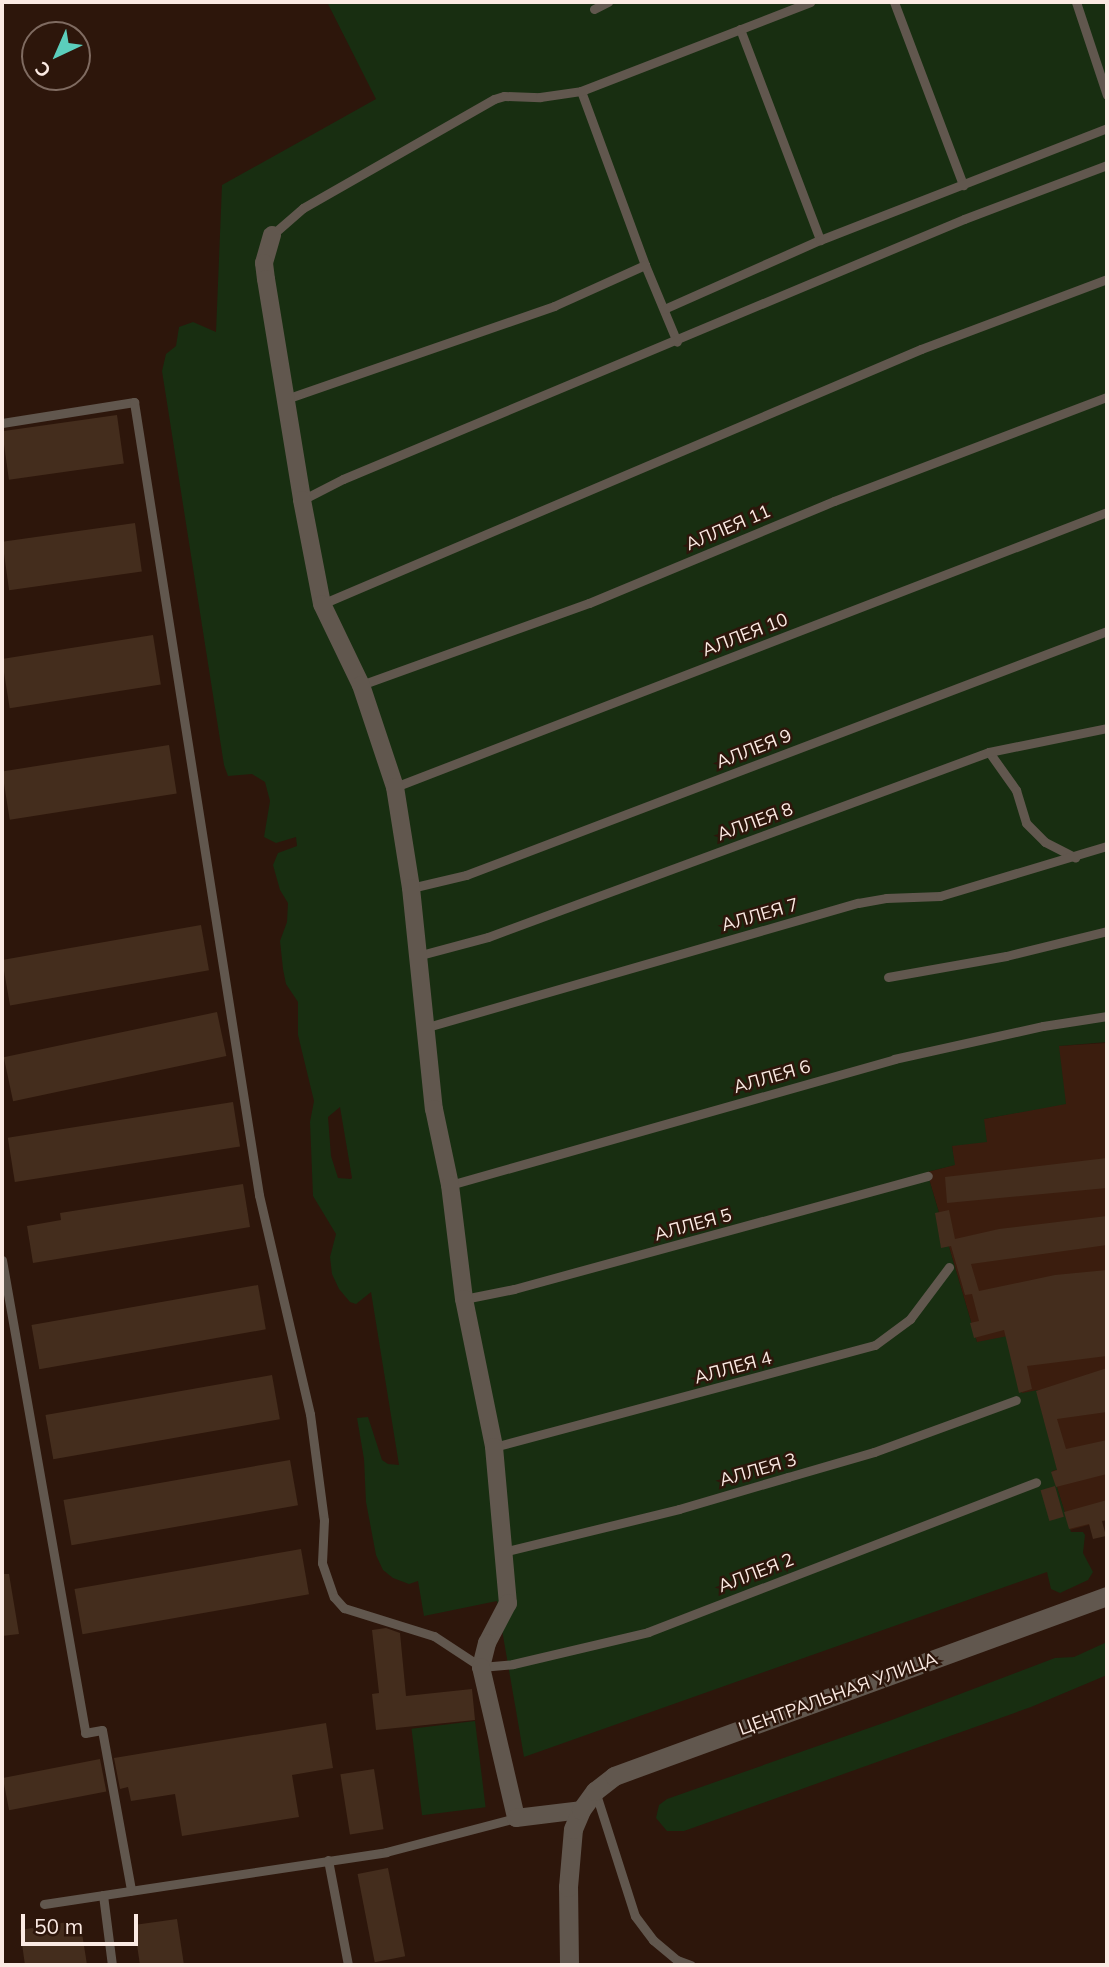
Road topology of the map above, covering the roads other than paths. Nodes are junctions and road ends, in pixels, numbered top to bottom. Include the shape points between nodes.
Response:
1 (608, 2) edge
2 (810, 2) edge
3 (894, 2) edge
4 (1076, 2) edge
5 (594, 9) dead end
6 (740, 29) junction
7 (581, 91) junction
8 (1107, 95) edge
9 (1107, 128) edge
10 (1107, 165) edge
11 (963, 186) junction
12 (272, 235) joint
13 (820, 240) junction
14 (645, 265) junction
15 (1107, 279) edge
16 (664, 309) junction
17 (677, 342) junction
18 (1107, 397) edge
19 (286, 399) junction
20 (2, 423) edge
21 (302, 500) junction
22 (1107, 512) edge
23 (323, 604) junction
24 (1107, 631) edge
25 (361, 685) junction
26 (1107, 728) edge
27 (989, 752) junction
28 (395, 787) junction
29 (1107, 846) edge
30 (1075, 857) junction
31 (411, 888) junction
32 (1107, 931) edge
33 (417, 956) junction
34 (888, 977) dead end
35 (1107, 1016) edge
36 (424, 1028) junction
37 (928, 1176) dead end
38 (450, 1185) junction
39 (2, 1261) edge
40 (949, 1267) dead end
41 (464, 1298) junction
42 (1016, 1400) dead end
43 (494, 1447) junction
44 (1036, 1482) dead end
45 (503, 1552) junction
46 (1107, 1597) edge
47 (481, 1667) junction
48 (595, 1791) junction
49 (580, 1810) junction
50 (516, 1818) junction
51 (328, 1860) junction
52 (131, 1890) junction
53 (103, 1895) junction
54 (44, 1904) dead end
55 (112, 1965) edge
56 (348, 1965) edge
57 (569, 1965) edge
58 (691, 1965) edge

1 - 5 lane
2 - 6 lane
3 - 11 lane
4 - 8 lane
6 - 7 lane
6 - 13 lane
7 - 12 lane via 494,99 303,208
7 - 14 lane
9 - 11 lane
10 - 17 lane via 964,219
11 - 13 lane
12 - 19 street via 264,263
13 - 16 lane
14 - 16 lane
14 - 19 lane via 554,306
15 - 23 lane via 921,349
16 - 17 lane
17 - 21 lane
18 - 25 lane, АЛЛЕЯ 11 via 834,501 589,603
19 - 21 street
20 - 47 lane via 134,402 259,1195 310,1414 324,1520 322,1563 334,1597 344,1608 434,1636
21 - 23 street
22 - 28 lane, АЛЛЕЯ 10
23 - 25 street
24 - 31 lane, АЛЛЕЯ 9 via 466,875
25 - 28 street
26 - 27 lane, АЛЛЕЯ 8
27 - 30 lane via 1016,790 1026,823 1045,842
27 - 33 lane, АЛЛЕЯ 8 via 488,937
28 - 31 street
29 - 30 lane, АЛЛЕЯ 7
30 - 36 lane, АЛЛЕЯ 7 via 940,896 858,903
31 - 33 street
32 - 34 lane via 1006,956
33 - 36 street
35 - 38 lane, АЛЛЕЯ 6 via 894,1059
36 - 38 street
37 - 41 lane, АЛЛЕЯ 5
38 - 41 street
39 - 52 lane via 85,1733 102,1730
40 - 43 lane, АЛЛЕЯ 4 via 910,1320 875,1345
41 - 43 street
42 - 45 lane, АЛЛЕЯ 3 via 837,1463 679,1509
43 - 45 street
44 - 47 lane, АЛЛЕЯ 2 via 648,1632 513,1664
45 - 47 street via 508,1603 487,1643
46 - 48 street, ЦЕНТРАЛЬНАЯ УЛИЦА via 629,1769
47 - 50 street
48 - 49 street, ЦЕНТРАЛЬНАЯ УЛИЦА
48 - 58 lane via 635,1916 661,1947
49 - 50 street
49 - 57 street via 569,1867
50 - 51 lane via 386,1852
51 - 52 lane
51 - 56 lane
52 - 53 lane
53 - 54 lane
53 - 55 lane

